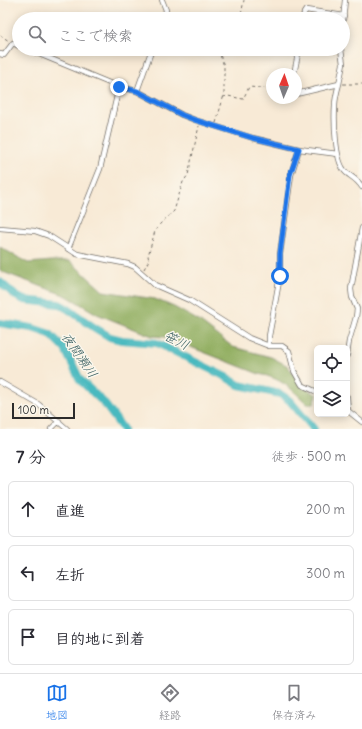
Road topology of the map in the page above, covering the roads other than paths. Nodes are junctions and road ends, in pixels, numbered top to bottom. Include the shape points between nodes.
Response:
1 (162, 0) edge
2 (345, 0) edge
3 (166, 12) edge
4 (305, 12) edge
5 (315, 12) edge
6 (344, 12) edge
7 (12, 44) edge
8 (0, 54) edge
9 (44, 56) edge
10 (150, 56) edge
11 (298, 56) edge
12 (342, 56) edge
13 (295, 68) edge
14 (339, 84) junction
15 (119, 87) junction
16 (137, 91) junction
17 (302, 93) edge
18 (299, 149) junction
19 (338, 154) junction
20 (362, 187) edge
21 (0, 228) edge
22 (362, 228) edge
23 (68, 249) junction
24 (359, 257) edge
25 (348, 345) edge
26 (269, 346) junction
27 (0, 382) edge
28 (314, 391) edge
29 (350, 412) edge
30 (59, 421) junction
31 (362, 422) edge
32 (51, 429) edge
33 (67, 429) edge

1 - 3 street
2 - 6 street
4 - 5 street
7 - 8 street via 4,55
9 - 15 street
10 - 16 street
11 - 13 street
12 - 14 street
14 - 17 street
14 - 19 street via 335,105
15 - 16 street
15 - 23 street via 100,169
16 - 18 street via 200,122
18 - 19 street
18 - 26 street via 290,175 280,254 280,276
19 - 20 street via 344,171 359,181
21 - 23 street via 35,231 49,236
22 - 24 street
23 - 26 street via 77,254 135,267 155,285 189,300 249,338
24 - 25 street via 351,289 357,309
26 - 28 street via 282,346 289,351 294,371 302,385
27 - 30 street via 38,404
29 - 31 street
30 - 32 street
30 - 33 street

